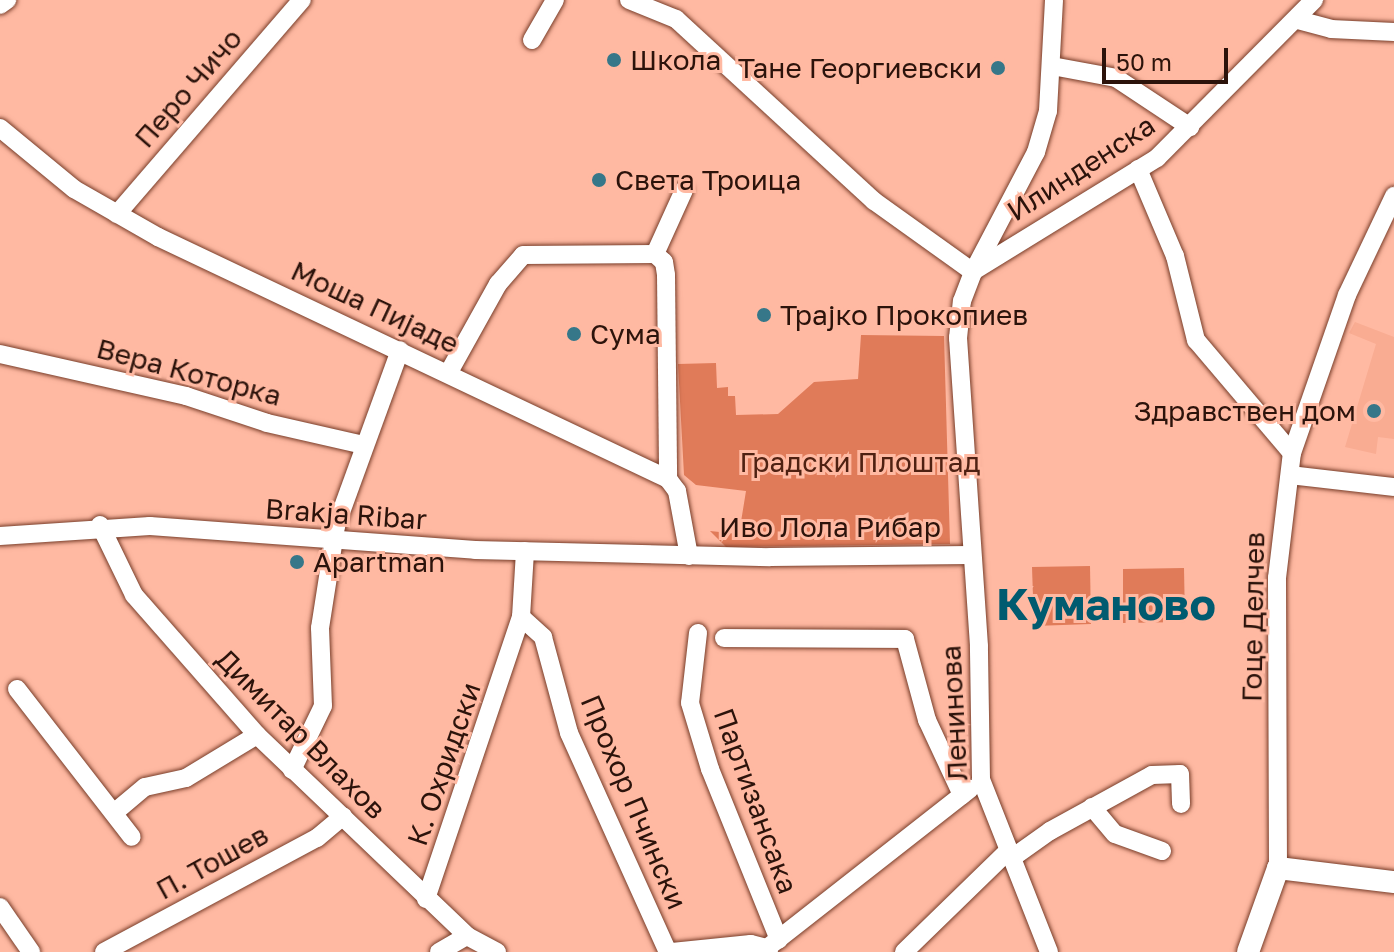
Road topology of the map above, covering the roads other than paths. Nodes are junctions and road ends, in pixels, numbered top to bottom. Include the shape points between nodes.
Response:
1 (7, 0) edge
2 (302, 0) edge
3 (555, 0) edge
4 (629, 0) edge
5 (1054, 0) edge
6 (1314, 0) edge
7 (0, 5) edge
8 (1298, 20) junction
9 (1394, 32) edge
10 (532, 40) dead end
11 (1052, 66) junction
12 (1190, 127) junction
13 (0, 128) edge
14 (1138, 169) junction
15 (684, 190) dead end
16 (1394, 196) edge
17 (117, 214) junction
18 (999, 220) junction
19 (1032, 237) junction
20 (655, 254) junction
21 (973, 272) junction
22 (400, 350) junction
23 (0, 354) edge
24 (449, 372) junction
25 (364, 445) junction
26 (1292, 453) junction
27 (1290, 475) junction
28 (668, 479) junction
29 (1394, 487) edge
30 (100, 525) junction
31 (0, 536) edge
32 (335, 543) junction
33 (525, 551) junction
34 (971, 555) junction
35 (689, 556) junction
36 (521, 617) junction
37 (698, 633) dead end
38 (724, 638) dead end
39 (17, 689) dead end
40 (257, 735) junction
41 (292, 770) junction
42 (981, 779) junction
43 (962, 795) junction
44 (1181, 804) dead end
45 (1092, 807) junction
46 (115, 812) junction
47 (343, 816) junction
48 (132, 837) dead end
49 (1162, 851) dead end
50 (1010, 854) junction
51 (1278, 868) junction
52 (1394, 882) edge
53 (426, 899) junction
54 (0, 907) edge
55 (467, 936) junction
56 (772, 947) edge
57 (31, 952) edge
58 (104, 952) edge
59 (439, 952) edge
60 (497, 952) edge
61 (670, 952) edge
62 (904, 952) edge
63 (1049, 952) edge
64 (1248, 952) edge

1 - 7 street
2 - 17 street, Перо Чичо
3 - 10 street
4 - 21 street via 676,19 874,201
5 - 11 street, Ленинова
6 - 8 street, Илинденска
8 - 9 street via 1320,28
8 - 12 street, Илинденска
11 - 12 street via 1116,78
11 - 18 street, Ленинова via 1048,111 1036,152
12 - 14 street, Илинденска
13 - 17 street, Моша Пијаде via 74,189
14 - 19 street, Илинденска
14 - 26 street via 1175,256 1196,340
15 - 20 street
16 - 26 street, Гоце Делчев via 1347,295
17 - 22 street, Моша Пијаде
18 - 19 street
18 - 21 street, Ленинова
19 - 21 street, Илинденска
20 - 24 street via 523,255 498,284
20 - 28 street via 664,262 666,275
21 - 34 street, Ленинова via 962,301 958,338
22 - 24 street, Моша Пијаде
22 - 25 street
23 - 25 street, Вера Которка via 186,396 267,423
24 - 28 street, Моша Пијаде
25 - 32 street via 345,492
26 - 27 street, Гоце Делчев
27 - 29 street
27 - 51 street, Гоце Делчев via 1277,578
28 - 35 street via 684,515
30 - 31 street, Brakja Ribar
30 - 32 street, Brakja Ribar
30 - 40 street, Димитар Влахов via 134,595
32 - 33 street, Brakja Ribar
32 - 41 street via 320,628 323,706
33 - 35 street, Brakja Ribar
33 - 36 street
34 - 35 street, Иво Лола Рибар
34 - 42 street, Ленинова
36 - 53 street, К. Охридски
36 - 61 street, Прохор Пчински via 543,637 569,733
37 - 56 street, Партизансака via 690,703
38 - 43 street via 905,639 927,720
39 - 46 street
40 - 41 street, Димитар Влахов
40 - 46 street via 186,778 145,787
41 - 47 street, Димитар Влахов
42 - 43 street
42 - 50 street, Ленинова
43 - 56 street
44 - 45 street via 1180,774 1167,773
45 - 49 street via 1115,834
45 - 50 street
46 - 48 street
47 - 53 street, Димитар Влахов
47 - 58 street, П. Тошев via 317,838
50 - 62 street
50 - 63 street, Ленинова
51 - 52 main road
51 - 64 main road
53 - 55 street, Димитар Влахов
54 - 57 street
55 - 59 street
55 - 60 street, Димитар Влахов
56 - 61 street via 751,944

